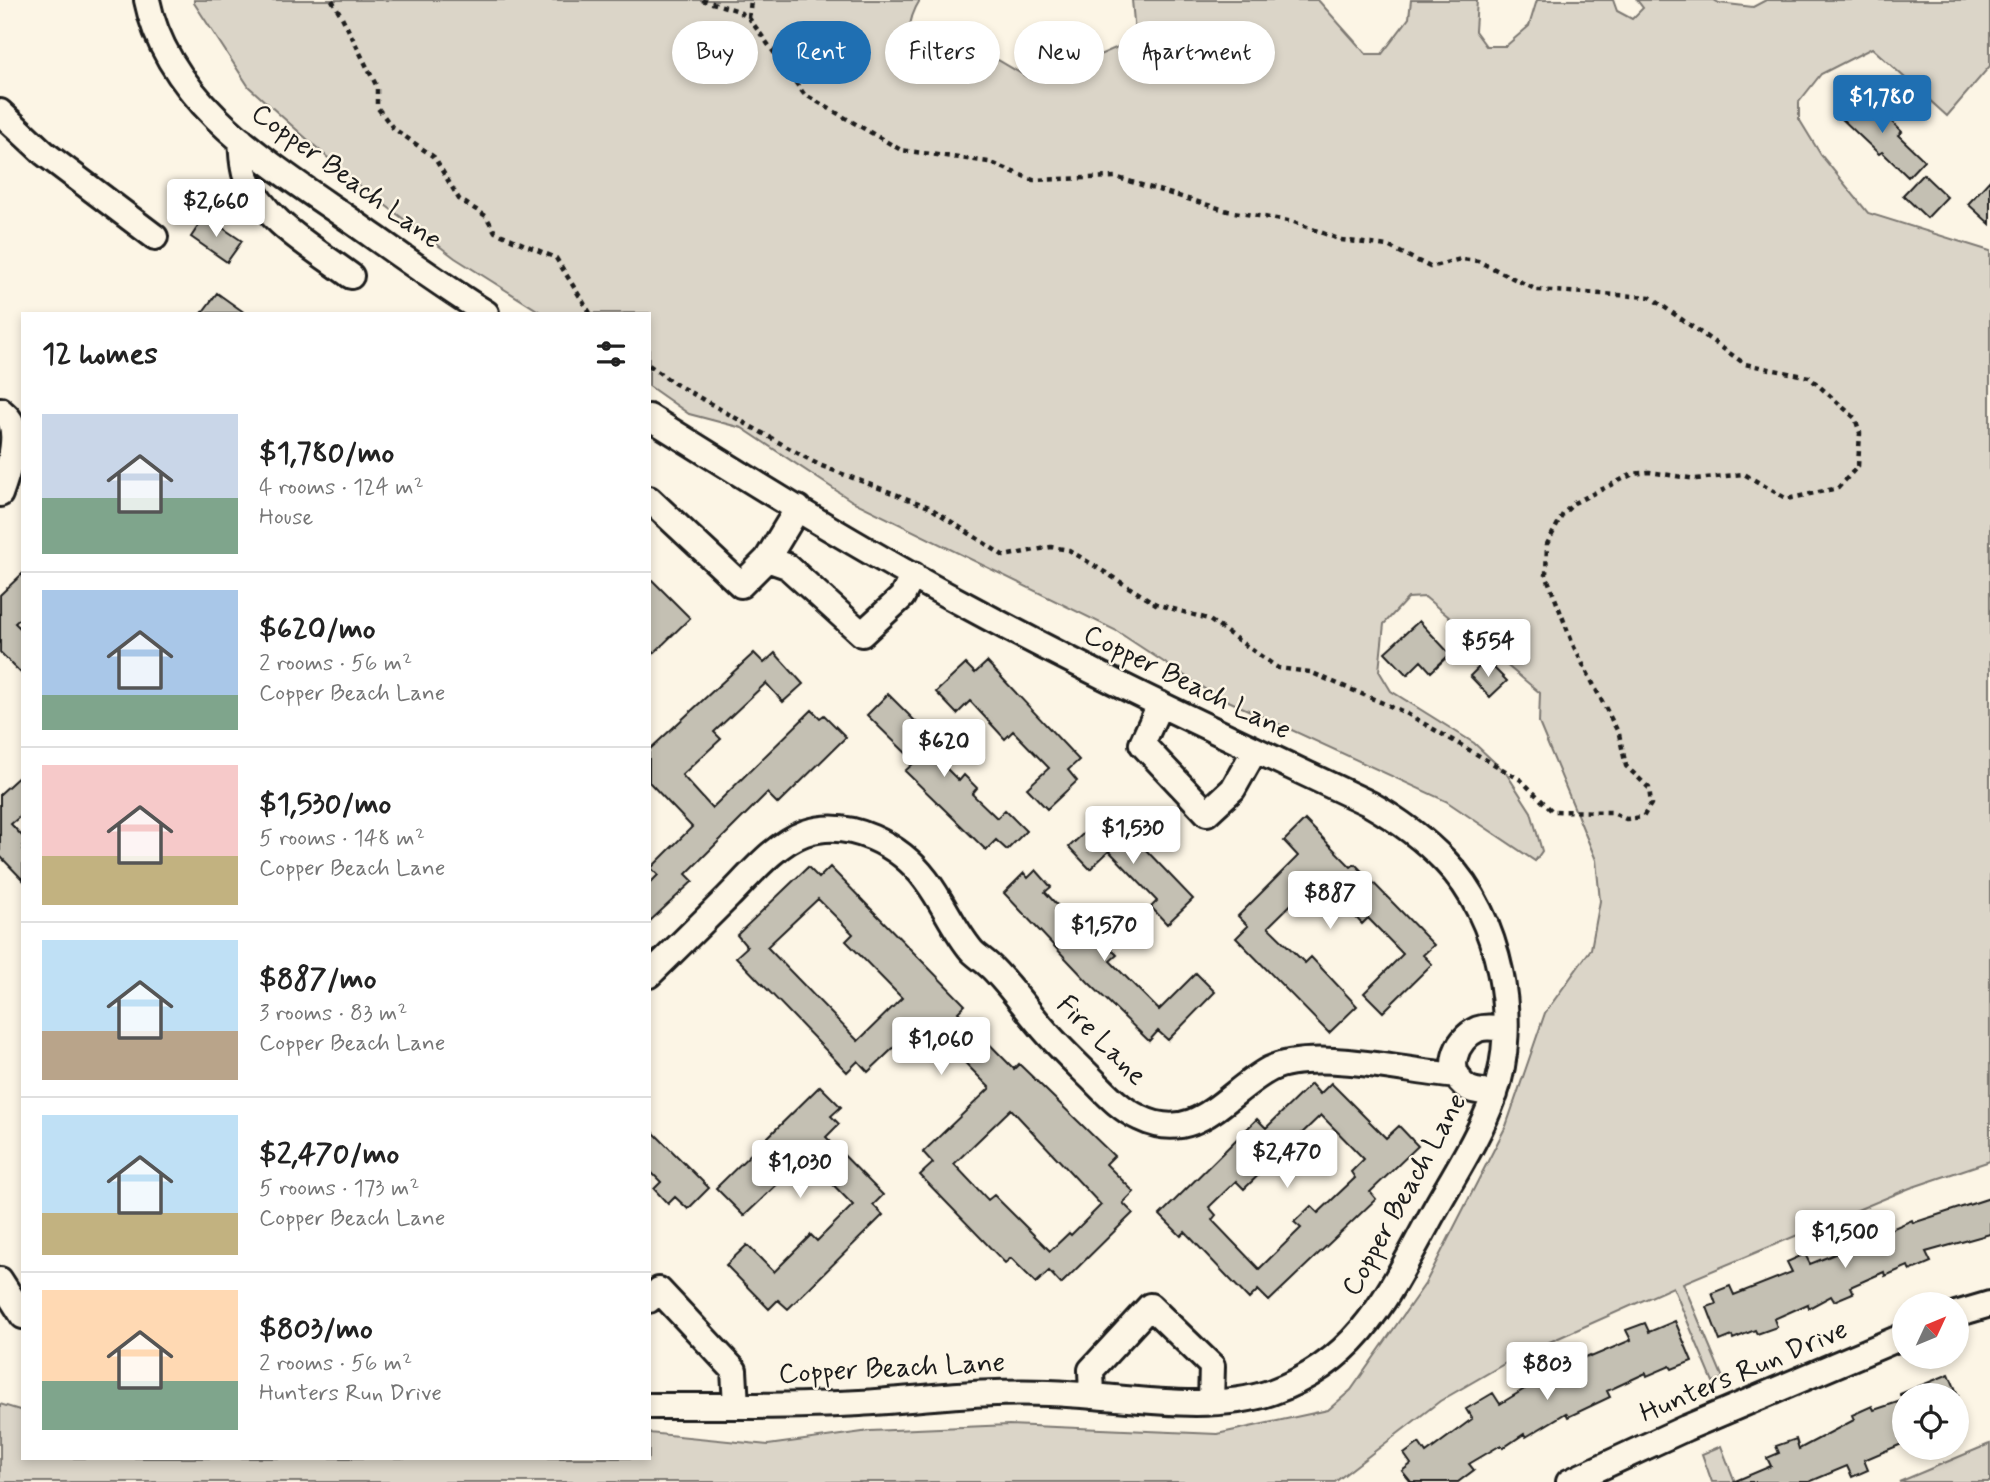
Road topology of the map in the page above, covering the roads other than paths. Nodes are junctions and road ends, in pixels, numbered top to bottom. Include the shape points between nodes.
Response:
1 (147, 0) edge
2 (0, 112) edge
3 (241, 140) junction
4 (155, 237) dead end
5 (351, 276) dead end
6 (485, 312) edge
7 (11, 418) edge
8 (651, 418) edge
9 (0, 494) edge
10 (651, 501) edge
11 (798, 508) junction
12 (767, 559) junction
13 (913, 575) junction
14 (1160, 704) junction
15 (1255, 750) junction
16 (651, 973) edge
17 (1505, 1029) junction
18 (1458, 1076) junction
19 (1495, 1094) junction
20 (0, 1280) edge
21 (651, 1298) edge
22 (1990, 1304) edge
23 (1969, 1310) edge
24 (21, 1313) edge
25 (1892, 1341) edge
26 (1092, 1396) junction
27 (1211, 1402) junction
28 (651, 1406) edge
29 (736, 1406) junction
30 (1569, 1482) edge

1 - 3 street, Copper Beach Lane via 163,50 188,85
2 - 4 street via 44,153
3 - 5 street via 245,175 258,199 281,224
3 - 6 street, Copper Beach Lane
7 - 9 street via 9,467
8 - 11 street, Copper Beach Lane
10 - 12 street via 741,585
11 - 12 street
11 - 13 street, Copper Beach Lane
12 - 13 street via 787,566 862,634 902,597
13 - 14 street, Copper Beach Lane
14 - 15 street, Copper Beach Lane
14 - 15 street via 1142,744 1208,813 1233,789
15 - 17 street, Copper Beach Lane via 1370,804 1409,827 1448,863 1476,903 1493,942 1504,990
16 - 18 street, Fire Lane via 787,844 805,834 847,830 881,842 925,878 973,951 1115,1102 1141,1119 1168,1126 1188,1124 1213,1112 1270,1069 1291,1062 1345,1062
17 - 18 street via 1488,1027 1467,1037 1455,1050
17 - 19 street, Copper Beach Lane
18 - 19 street via 1468,1087
19 - 27 street, Copper Beach Lane via 1413,1249 1374,1316 1351,1345 1317,1370 1271,1392
20 - 24 street
21 - 29 street via 659,1290 734,1370
22 - 23 street
25 - 30 street, Hunters Run Drive
26 - 27 street, Copper Beach Lane
26 - 27 street via 1091,1370 1150,1306 1212,1366
26 - 29 street, Copper Beach Lane via 972,1394
28 - 29 street, Copper Beach Lane

